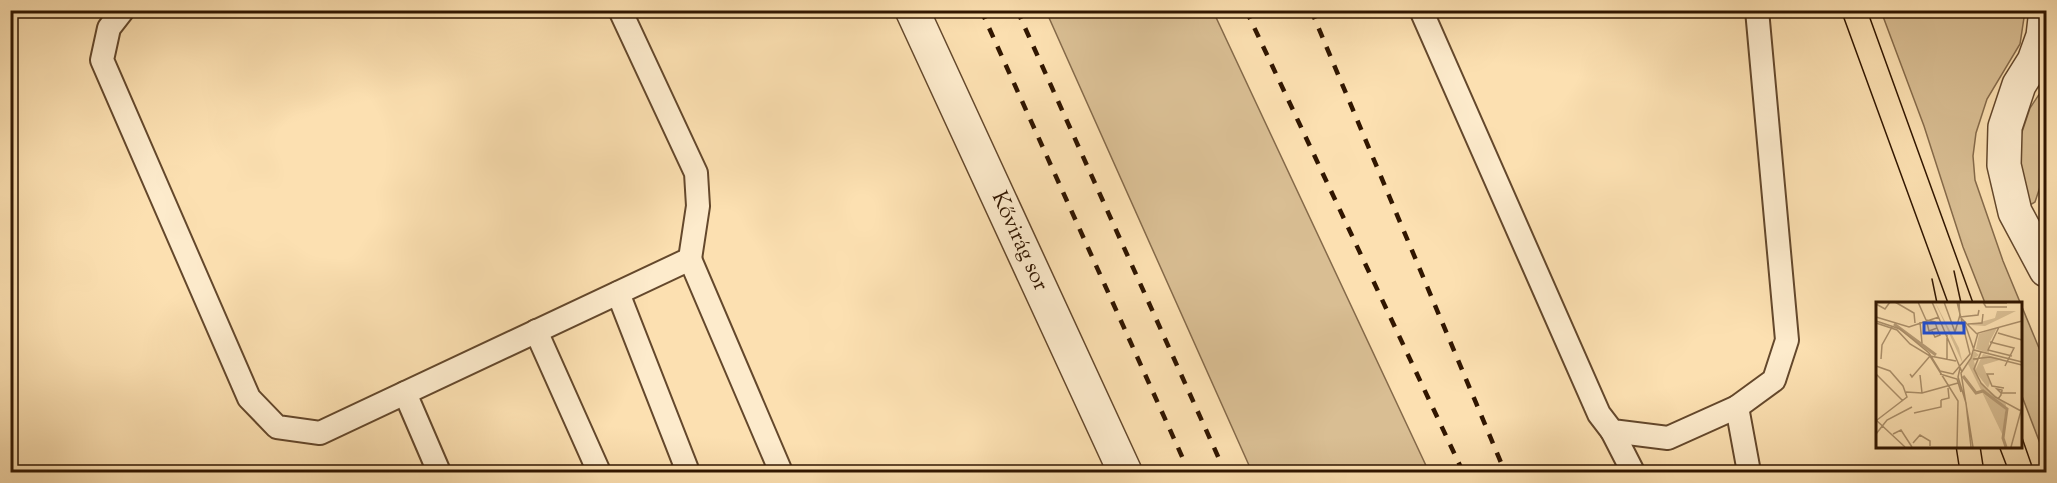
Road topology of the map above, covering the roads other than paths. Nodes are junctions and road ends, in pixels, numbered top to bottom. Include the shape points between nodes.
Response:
1 (123, 10) edge
2 (620, 10) edge
3 (912, 10) edge
4 (1421, 10) edge
5 (1757, 10) edge
6 (2046, 10) edge
7 (2040, 57) edge
8 (690, 259) junction
9 (2046, 270) edge
10 (618, 292) junction
11 (536, 331) junction
12 (405, 393) junction
13 (1737, 407) junction
14 (1612, 431) junction
15 (439, 472) edge
16 (598, 472) edge
17 (688, 472) edge
18 (781, 472) edge
19 (1125, 472) edge
20 (1633, 472) edge
21 (1749, 472) edge

1 - 12 lane via 109,28 102,60 249,398 277,427 320,433
2 - 8 lane via 696,173 698,206
3 - 19 street, Kővirág sor
4 - 14 lane via 1599,414
5 - 13 lane via 1786,340 1774,380
6 - 7 street
7 - 9 street via 2019,85 2005,127 2004,165 2015,212
8 - 10 lane
8 - 18 lane
10 - 11 lane
10 - 17 lane
11 - 12 lane
11 - 16 lane
12 - 15 lane
13 - 14 lane via 1668,438
13 - 21 lane
14 - 20 lane

